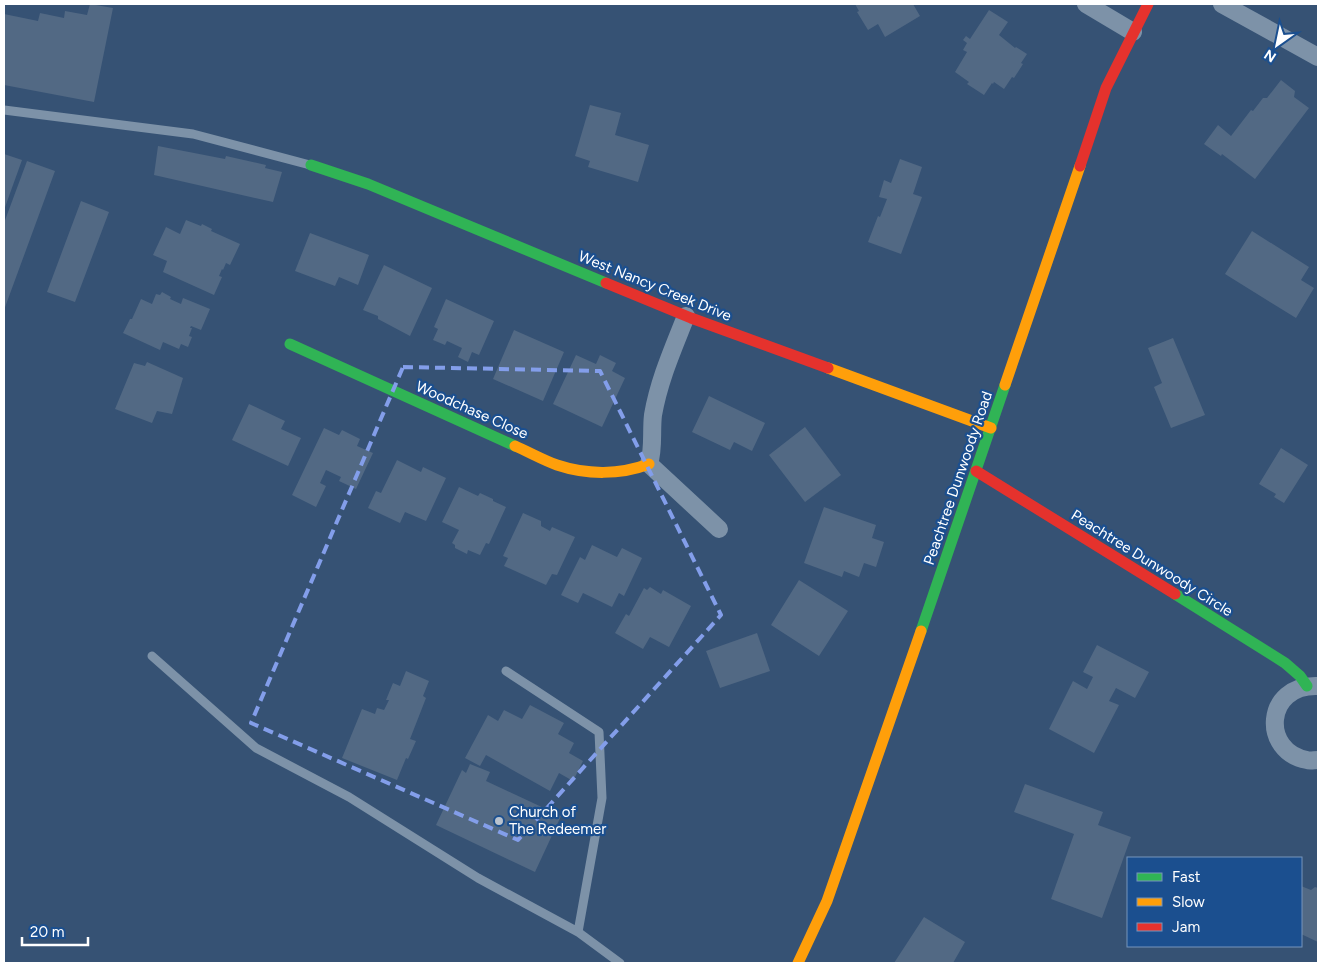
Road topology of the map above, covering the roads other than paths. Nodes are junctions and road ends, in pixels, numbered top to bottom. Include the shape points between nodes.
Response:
1 (1086, 4) edge
2 (1148, 4) edge
3 (1222, 4) edge
4 (1133, 32) junction
5 (1318, 57) edge
6 (4, 110) edge
7 (311, 165) joint
8 (686, 316) junction
9 (290, 344) dead end
10 (991, 428) junction
11 (649, 464) junction
12 (976, 471) junction
13 (719, 528) dead end
14 (152, 656) dead end
15 (506, 671) dead end
16 (1313, 686) edge
17 (1318, 760) edge
18 (578, 932) junction
19 (620, 963) edge
20 (798, 963) edge

1 - 4 street
2 - 4 street, Peachtree Dunwoody Road
3 - 5 street
4 - 10 street, Peachtree Dunwoody Road via 1106,88
6 - 7 lane via 193,134
7 - 8 street, West Nancy Creek Drive via 368,184
8 - 10 street, West Nancy Creek Drive
8 - 11 street via 659,386
9 - 11 street, Woodchase Close via 557,465 601,473
10 - 12 street, Peachtree Dunwoody Road
11 - 13 street
12 - 16 street, Peachtree Dunwoody Circle via 1285,663
12 - 20 street, Peachtree Dunwoody Road via 828,901
14 - 18 lane via 256,748 349,796 478,878
15 - 18 lane via 599,732 602,798
16 - 17 street via 1296,689 1286,696 1275,717 1275,729 1286,750 1296,757
18 - 19 lane

